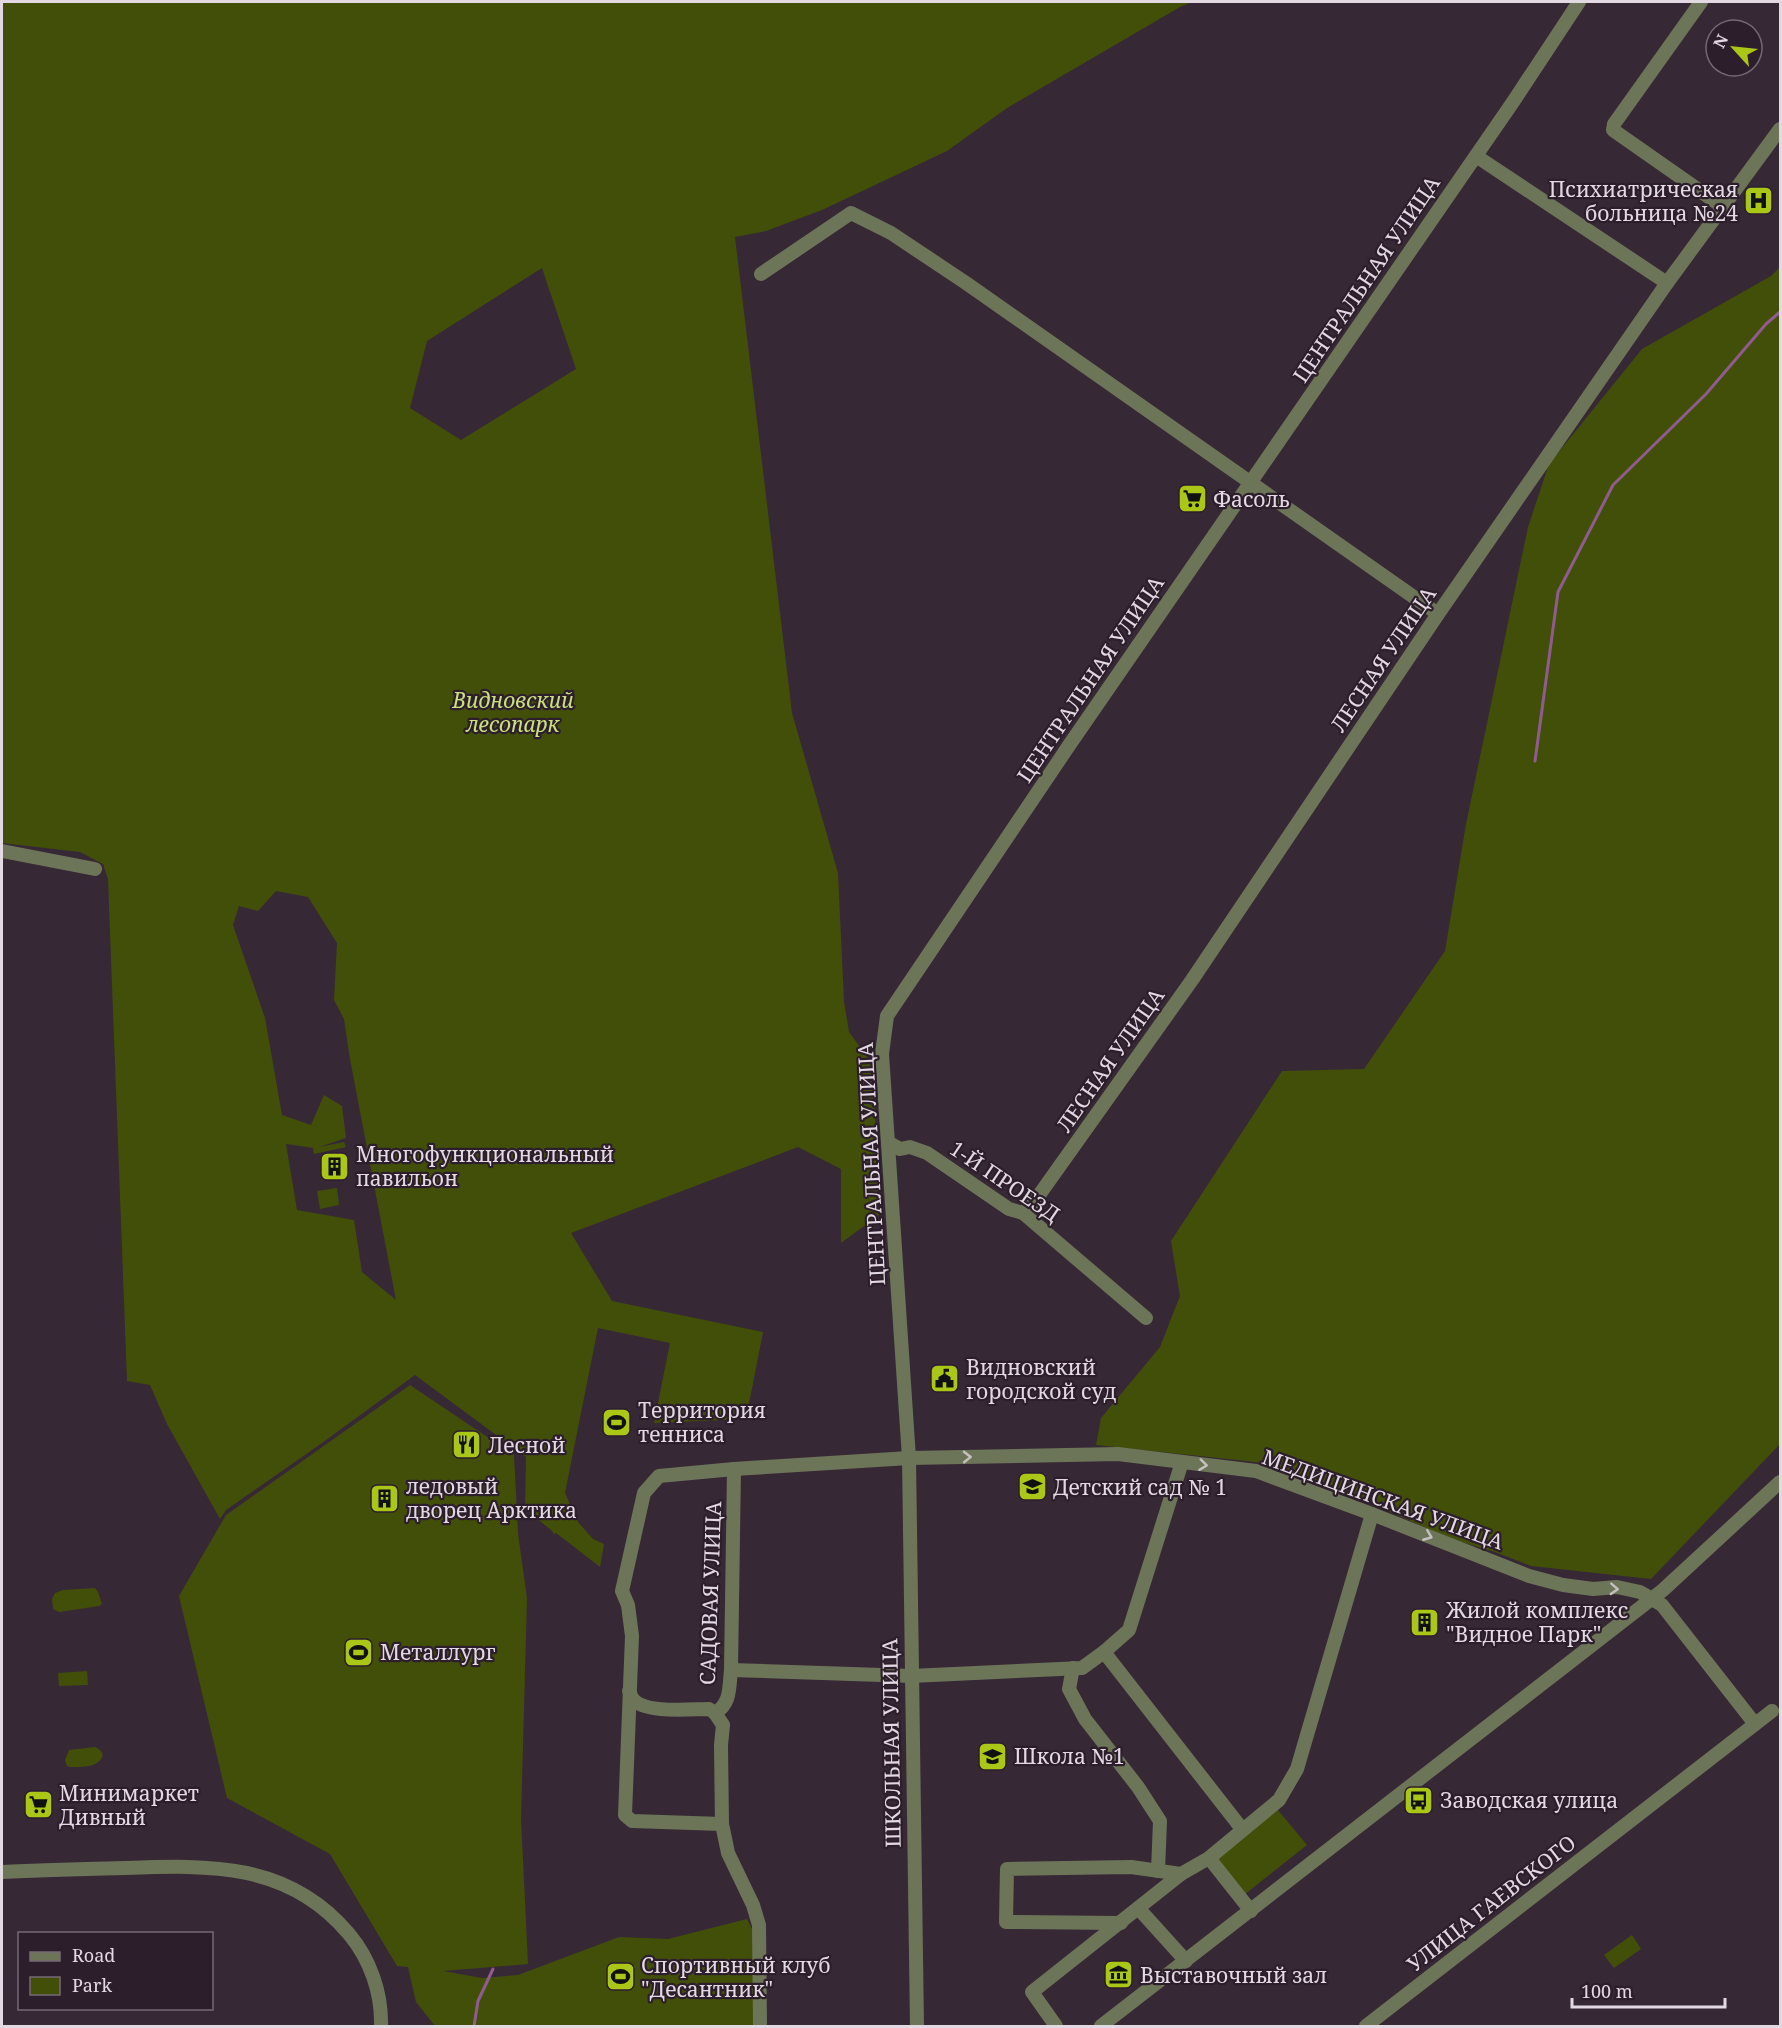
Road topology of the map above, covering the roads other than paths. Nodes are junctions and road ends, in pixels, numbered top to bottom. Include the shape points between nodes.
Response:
1 (1580, 2) edge
2 (1701, 2) edge
3 (1780, 129) edge
4 (1476, 156) junction
5 (1723, 207) junction
6 (761, 274) dead end
7 (1667, 283) junction
8 (1250, 484) junction
9 (1438, 614) junction
10 (2, 851) edge
11 (95, 869) dead end
12 (889, 1143) junction
13 (1023, 1213) junction
14 (1146, 1318) dead end
15 (909, 1458) junction
16 (1182, 1462) junction
17 (734, 1469) junction
18 (1780, 1482) edge
19 (1372, 1514) junction
20 (1652, 1599) junction
21 (1104, 1652) junction
22 (1073, 1668) junction
23 (731, 1671) junction
24 (911, 1676) junction
25 (629, 1690) junction
26 (1772, 1712) dead end
27 (715, 1713) junction
28 (1755, 1724) junction
29 (722, 1824) junction
30 (1242, 1829) junction
31 (1209, 1858) junction
32 (1158, 1871) junction
33 (2, 1872) edge
34 (1181, 1874) junction
35 (1139, 1909) junction
36 (1251, 1911) junction
37 (1121, 1923) junction
38 (1186, 1961) junction
39 (381, 2026) edge
40 (760, 2026) edge
41 (917, 2026) edge
42 (1056, 2026) edge
43 (1101, 2026) edge
44 (1366, 2026) edge

1 - 4 street, ЦЕНТРАЛЬНАЯ УЛИЦА
2 - 5 street via 1613,130
3 - 5 street, ЛЕСНАЯ УЛИЦА
4 - 7 street
4 - 8 street, ЦЕНТРАЛЬНАЯ УЛИЦА
5 - 7 street, ЛЕСНАЯ УЛИЦА
6 - 8 street via 851,213 891,233
7 - 9 street, ЛЕСНАЯ УЛИЦА
8 - 9 street
8 - 12 street, ЦЕНТРАЛЬНАЯ УЛИЦА via 887,1016 882,1054
9 - 13 street, ЛЕСНАЯ УЛИЦА via 1192,980
10 - 11 street
12 - 13 street, 1-Й ПРОЕЗД via 900,1149 910,1147 927,1153 1009,1209
12 - 15 street, ЦЕНТРАЛЬНАЯ УЛИЦА
13 - 14 street, 1-Й ПРОЕЗД
15 -> 16 street, МЕДИЦИНСКАЯ УЛИЦА via 1118,1454
15 - 17 street, МЕДИЦИНСКАЯ УЛИЦА
15 - 24 street, ШКОЛЬНАЯ УЛИЦА
16 -> 19 street, МЕДИЦИНСКАЯ УЛИЦА via 1256,1471
16 - 21 street via 1129,1630
17 - 23 street, САДОВАЯ УЛИЦА
17 - 25 street, МЕДИЦИНСКАЯ УЛИЦА via 659,1476 644,1493 622,1591 632,1636
18 - 20 street
19 -> 20 street, МЕДИЦИНСКАЯ УЛИЦА via 1529,1576 1593,1589 1617,1587
19 - 30 street via 1297,1769 1279,1800
20 - 28 street via 1662,1605
20 - 36 street
21 - 22 street via 1082,1668
21 - 30 street
22 - 24 street
22 - 32 street via 1069,1689 1085,1719 1160,1821
23 - 24 street
23 - 27 street, САДОВАЯ УЛИЦА via 728,1702
24 - 41 street, ШКОЛЬНАЯ УЛИЦА
25 - 27 street via 643,1706 709,1709
25 - 29 street via 625,1815 632,1821
26 - 28 street, УЛИЦА ГАЕВСКОГО
27 - 29 street, САДОВАЯ УЛИЦА via 723,1725
28 - 44 street, УЛИЦА ГАЕВСКОГО
29 - 40 street, САДОВАЯ УЛИЦА via 728,1853 759,1925
30 - 31 street
31 - 34 street
31 - 36 street
32 - 34 street
32 - 37 street via 1131,1867 1007,1869 1006,1922
33 - 39 street via 195,1866 266,1877 315,1902 359,1946 373,1973
34 - 35 street
35 - 37 street
35 - 38 street
36 - 38 street
37 - 42 street via 1032,1992
38 - 43 street

